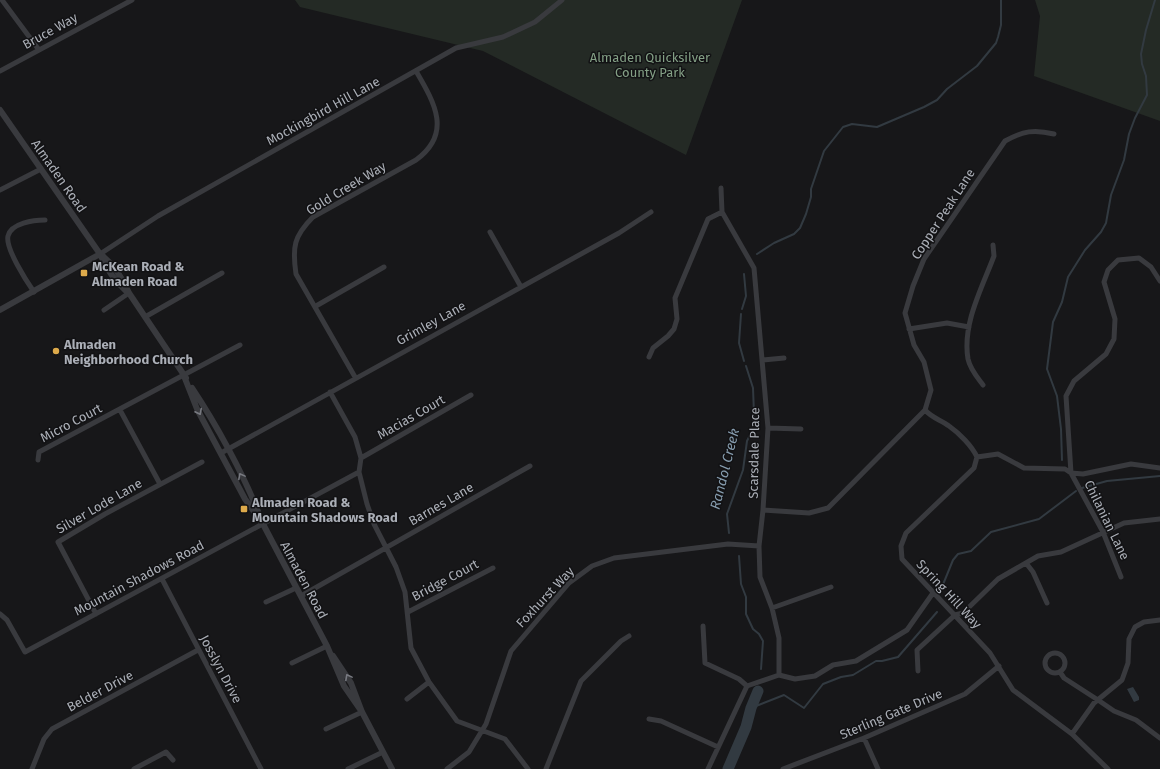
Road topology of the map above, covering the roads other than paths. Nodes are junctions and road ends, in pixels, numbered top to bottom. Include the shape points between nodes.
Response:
1 (2, 0) edge
2 (132, 0) edge
3 (562, 0) edge
4 (39, 50) junction
5 (0, 71) edge
6 (416, 71) junction
7 (0, 112) edge
8 (1054, 134) dead end
9 (41, 169) junction
10 (721, 188) dead end
11 (0, 190) edge
12 (651, 212) dead end
13 (722, 212) junction
14 (46, 220) dead end
15 (490, 232) dead end
16 (993, 245) dead end
17 (100, 254) junction
18 (384, 267) dead end
19 (222, 273) dead end
20 (1160, 281) edge
21 (522, 287) junction
22 (34, 292) junction
23 (129, 293) junction
24 (316, 306) junction
25 (0, 310) edge
26 (104, 310) dead end
27 (145, 317) junction
28 (968, 327) junction
29 (909, 328) junction
30 (240, 345) dead end
31 (649, 357) dead end
32 (784, 358) dead end
33 (763, 360) junction
34 (184, 376) junction
35 (355, 377) junction
36 (983, 386) dead end
37 (330, 392) junction
38 (471, 395) dead end
39 (120, 410) junction
40 (925, 410) junction
41 (768, 428) junction
42 (801, 429) dead end
43 (224, 451) junction
44 (977, 457) junction
45 (361, 458) junction
46 (38, 460) dead end
47 (202, 462) dead end
48 (530, 466) dead end
49 (1160, 468) edge
50 (359, 472) junction
51 (1071, 473) junction
52 (160, 484) junction
53 (763, 510) junction
54 (1160, 519) edge
55 (263, 524) junction
56 (1103, 532) junction
57 (759, 546) junction
58 (387, 548) junction
59 (1026, 563) junction
60 (493, 568) dead end
61 (1121, 577) dead end
62 (162, 579) junction
63 (831, 587) dead end
64 (296, 588) junction
65 (932, 593) junction
66 (301, 596) junction
67 (266, 602) dead end
68 (1047, 603) dead end
69 (772, 608) junction
70 (408, 612) junction
71 (0, 614) edge
72 (96, 614) junction
73 (955, 615) junction
74 (1160, 620) edge
75 (703, 626) dead end
76 (630, 636) dead end
77 (327, 646) junction
78 (198, 650) junction
79 (292, 663) dead end
80 (999, 666) junction
81 (918, 671) dead end
82 (1060, 672) dead end
83 (779, 675) junction
84 (429, 682) junction
85 (747, 686) junction
86 (407, 699) dead end
87 (1098, 700) junction
88 (362, 712) junction
89 (649, 719) dead end
90 (326, 729) dead end
91 (482, 731) junction
92 (1072, 734) junction
93 (864, 738) junction
94 (1160, 738) edge
95 (718, 747) junction
96 (382, 752) junction
97 (173, 760) dead end
98 (795, 767) edge
99 (1106, 768) edge
100 (32, 769) edge
101 (134, 769) edge
102 (261, 769) edge
103 (348, 769) edge
104 (392, 769) edge
105 (447, 769) edge
106 (528, 769) edge
107 (546, 769) edge
108 (708, 769) edge
109 (784, 769) edge
110 (878, 769) edge

1 - 4 street
2 - 4 street, Bruce Way
3 - 6 street, Mockingbird Hill Lane via 536,22 503,37 461,46
4 - 5 street, Bruce Way
6 - 17 street, Mockingbird Hill Lane via 158,216
6 - 24 street, Gold Creek Way via 434,104 438,122 435,137 428,151 313,217 302,228 295,242 296,274
7 - 9 street, Almaden Road
8 - 29 street, Copper Peak Lane via 1038,130 1018,134 1005,141 924,259 905,313
9 - 11 street
9 - 17 street, Almaden Road
10 - 13 street
12 - 21 street, Grimley Lane via 640,221
13 - 31 street via 708,219 702,232 675,298 677,319 674,329 653,348
13 - 33 street, Scarsdale Place via 754,268
14 - 22 street via 33,220 12,230 8,236 8,244
15 - 21 street
16 - 28 street via 994,256
17 - 22 street
17 - 23 street, Almaden Road via 110,261
18 - 24 street
19 - 27 street
20 - 51 street via 1151,267 1139,258 1118,260 1108,270 1104,282 1115,319 1114,339 1106,354 1074,381 1066,396
21 - 35 street, Grimley Lane
22 - 25 street
23 - 26 street
23 - 27 street, Almaden Road
24 - 35 street, Gold Creek Way
27 - 34 street, Almaden Road
28 - 29 street via 947,323
28 - 36 street via 968,360
29 - 40 street, Copper Peak Lane via 914,345 924,362 931,390
30 - 34 street
32 - 33 street
33 - 41 street, Scarsdale Place
34 - 39 street
34 - 43 street, Almaden Road via 203,405
35 - 37 street, Grimley Lane
37 - 43 street, Grimley Lane
37 - 45 street via 355,437
38 - 45 street, Macias Court
39 - 46 street, Micro Court via 39,452
39 - 52 street
40 - 44 street via 930,416 949,426 974,450
40 - 53 street, Copper Peak Lane via 828,508 809,513
41 - 42 street
41 - 53 street, Scarsdale Place
43 - 55 street, Almaden Road via 252,496
44 - 51 street via 998,454 1024,468 1065,469
44 - 65 street, Spring Hill Way via 974,468 906,533 901,546 902,559
45 - 50 street
47 - 52 street, Silver Lode Lane
48 - 58 street, Barnes Lane
49 - 51 street via 1131,464 1083,474
50 - 55 street, Mountain Shadows Road
50 - 58 street via 374,524
51 - 56 street, Chilanian Lane
52 - 72 street, Silver Lode Lane via 58,542
53 - 57 street, Scarsdale Place
54 - 56 street via 1124,523
55 - 62 street, Mountain Shadows Road
55 - 64 street, Almaden Road
56 - 59 street via 1061,552 1038,556
56 - 61 street, Chilanian Lane
57 - 69 street, Scarsdale Place via 760,577
57 - 91 street, Foxhurst Way via 720,545 614,558 592,566 569,583 511,651
58 - 66 street, Barnes Lane
58 - 70 street via 405,592
59 - 68 street via 1033,572
59 - 73 street via 998,580 963,613
60 - 70 street, Bridge Court
62 - 72 street, Mountain Shadows Road
62 - 78 street, Josslyn Drive
63 - 69 street
64 - 66 street, Almaden Road
64 - 67 street
65 - 73 street, Spring Hill Way
65 - 83 street via 907,630 856,661 833,665 815,676 795,679
66 - 77 street, Almaden Road
69 - 83 street, Scarsdale Place via 779,638
70 - 84 street via 411,648
71 - 72 street, Mountain Shadows Road via 8,620 25,652
73 - 80 street, Spring Hill Way
73 - 81 street via 917,650
74 - 87 street via 1144,622 1135,627 1129,639 1128,663 1122,680
75 - 85 street via 705,662 739,678
76 - 107 street via 621,641 581,681
77 - 79 street
77 - 88 street, Almaden Road via 344,686
78 - 100 street, Belder Drive via 52,729 44,738
78 - 102 street, Josslyn Drive
80 - 92 street, Spring Hill Way via 1013,690
80 - 93 street, Sterling Gate Drive via 965,694
82 - 87 street via 1064,678
83 - 85 street
84 - 86 street
84 - 91 street via 457,721
85 - 95 street
87 - 92 street
87 - 94 street via 1136,720
88 - 90 street
88 - 96 street, Almaden Road
89 - 95 street via 661,721
91 - 105 street, Foxhurst Way via 468,752
91 - 106 street via 505,739
92 - 99 street, Spring Hill Way
93 - 98 street, Sterling Gate Drive
93 - 110 street
95 - 108 street
96 - 103 street
96 - 104 street, Almaden Road
97 - 101 street via 166,752
98 - 109 street, Sterling Gate Drive

